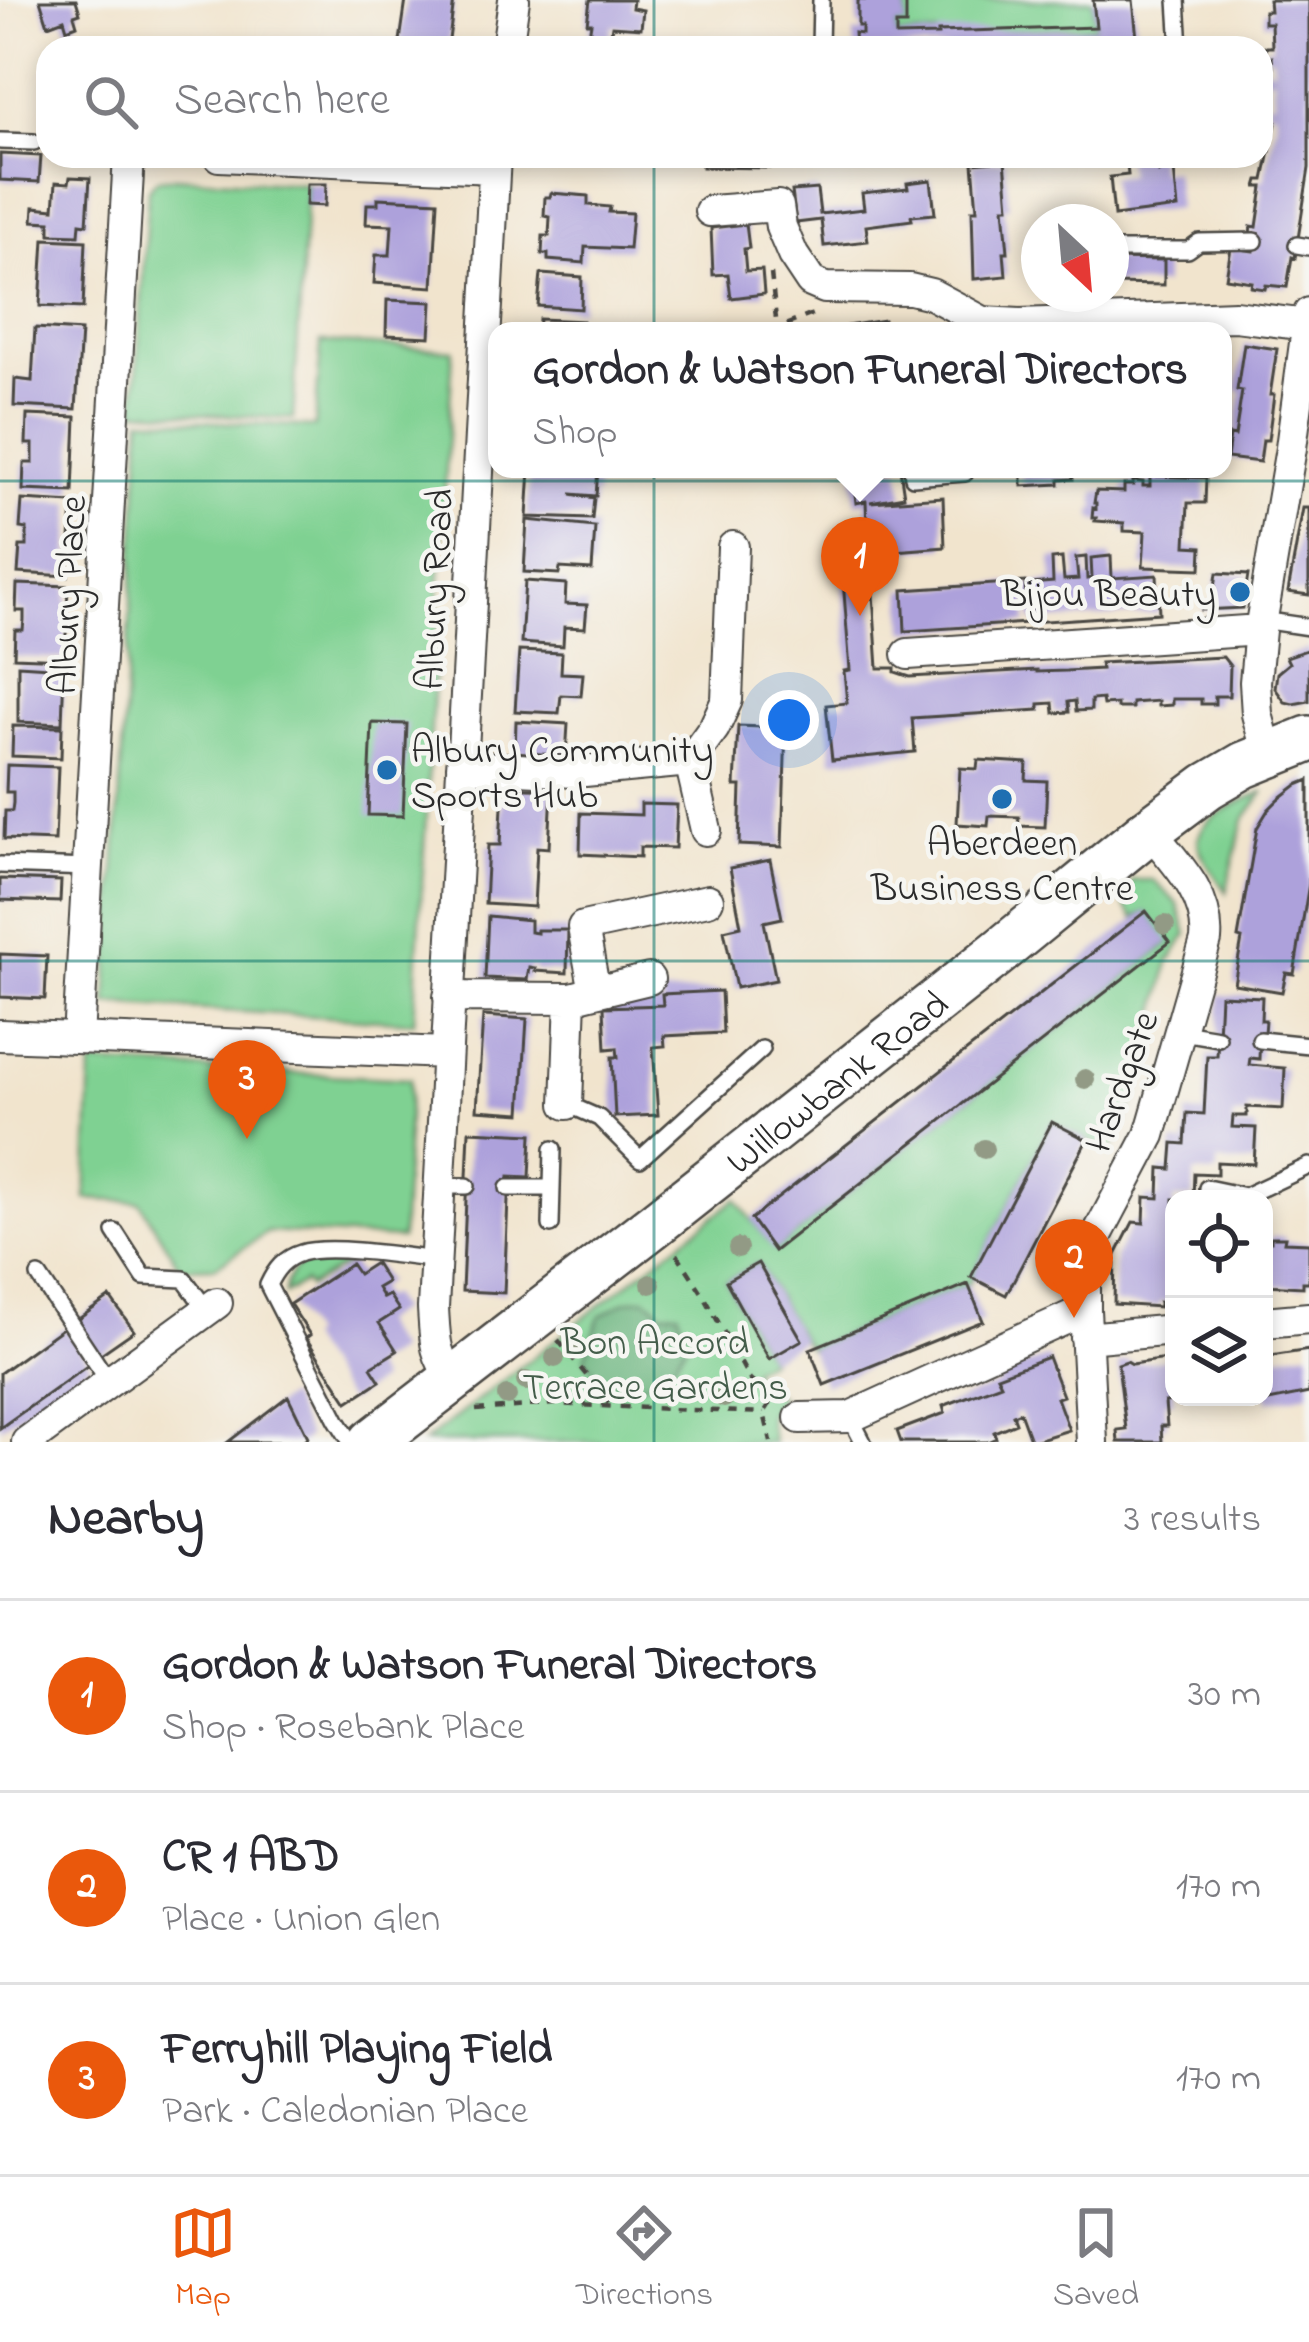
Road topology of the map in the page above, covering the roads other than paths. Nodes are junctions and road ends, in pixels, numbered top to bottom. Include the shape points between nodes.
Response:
1 (514, 0) edge
2 (821, 0) edge
3 (1178, 0) edge
4 (509, 36) edge
5 (820, 36) edge
6 (1180, 36) edge
7 (0, 140) edge
8 (34, 142) dead end
9 (128, 168) edge
10 (495, 168) edge
11 (710, 211) dead end
12 (1255, 241) dead end
13 (1129, 250) edge
14 (1308, 319) edge
15 (1304, 398) edge
16 (733, 548) dead end
17 (1261, 625) junction
18 (1309, 627) edge
19 (908, 654) dead end
20 (1288, 747) edge
21 (690, 761) junction
22 (462, 766) junction
23 (706, 830) dead end
24 (1149, 830) junction
25 (0, 865) edge
26 (90, 868) junction
27 (708, 900) dead end
28 (649, 979) dead end
29 (583, 995) junction
30 (449, 997) junction
31 (1182, 1032) junction
32 (0, 1035) edge
33 (78, 1038) junction
34 (1218, 1038) dead end
35 (1260, 1040) dead end
36 (1309, 1045) edge
37 (762, 1049) dead end
38 (446, 1052) junction
39 (567, 1104) joint
40 (553, 1149) dead end
41 (1309, 1166) edge
42 (508, 1188) dead end
43 (1207, 1188) dead end
44 (552, 1189) junction
45 (551, 1226) dead end
46 (115, 1232) dead end
47 (436, 1259) junction
48 (39, 1276) dead end
49 (212, 1307) joint
50 (1308, 1320) edge
51 (1273, 1322) edge
52 (1086, 1324) junction
53 (1165, 1329) edge
54 (109, 1382) junction
55 (458, 1396) junction
56 (800, 1418) dead end
57 (857, 1430) edge
58 (27, 1442) edge
59 (351, 1442) edge
60 (372, 1442) edge
61 (1093, 1442) edge

1 - 4 street
2 - 5 lane
3 - 6 lane
7 - 8 lane
9 - 26 street, Albury Place
10 - 22 street, Albury Road
11 - 14 street via 778,206 811,282 910,289 983,322
12 - 13 lane
14 - 15 street
15 - 17 street
16 - 21 street via 727,700
17 - 18 lane
17 - 19 street
17 - 20 street via 1255,698
20 - 24 street, Willowbank Road via 1208,786
21 - 22 street via 574,772
21 - 23 street
22 - 30 street, Albury Road
24 - 31 street, Hardgate via 1193,885 1205,914
24 - 55 street, Willowbank Road via 538,1315
25 - 26 lane
26 - 33 street, Albury Place
27 - 29 street via 583,927
28 - 29 street
29 - 30 street
29 - 39 street
30 - 38 street, Albury Road
31 - 34 lane
31 - 52 street, Hardgate via 1150,1136 1085,1258
32 - 33 street
33 - 38 street
35 - 36 lane
37 - 39 lane via 640,1159 599,1118
38 - 47 street, Albury Road via 453,1186
40 - 44 lane
41 - 43 lane via 1245,1196
42 - 44 lane
44 - 45 lane
46 - 49 lane via 144,1277 184,1279
47 - 55 street, Albury Road via 435,1342
47 - 59 lane via 303,1252 276,1268 268,1285
48 - 54 lane
49 - 54 street
50 - 51 street
52 - 53 street
52 - 57 street
52 - 61 street, Hardgate
54 - 58 street
55 - 60 street, Willowbank Road
56 - 57 street

